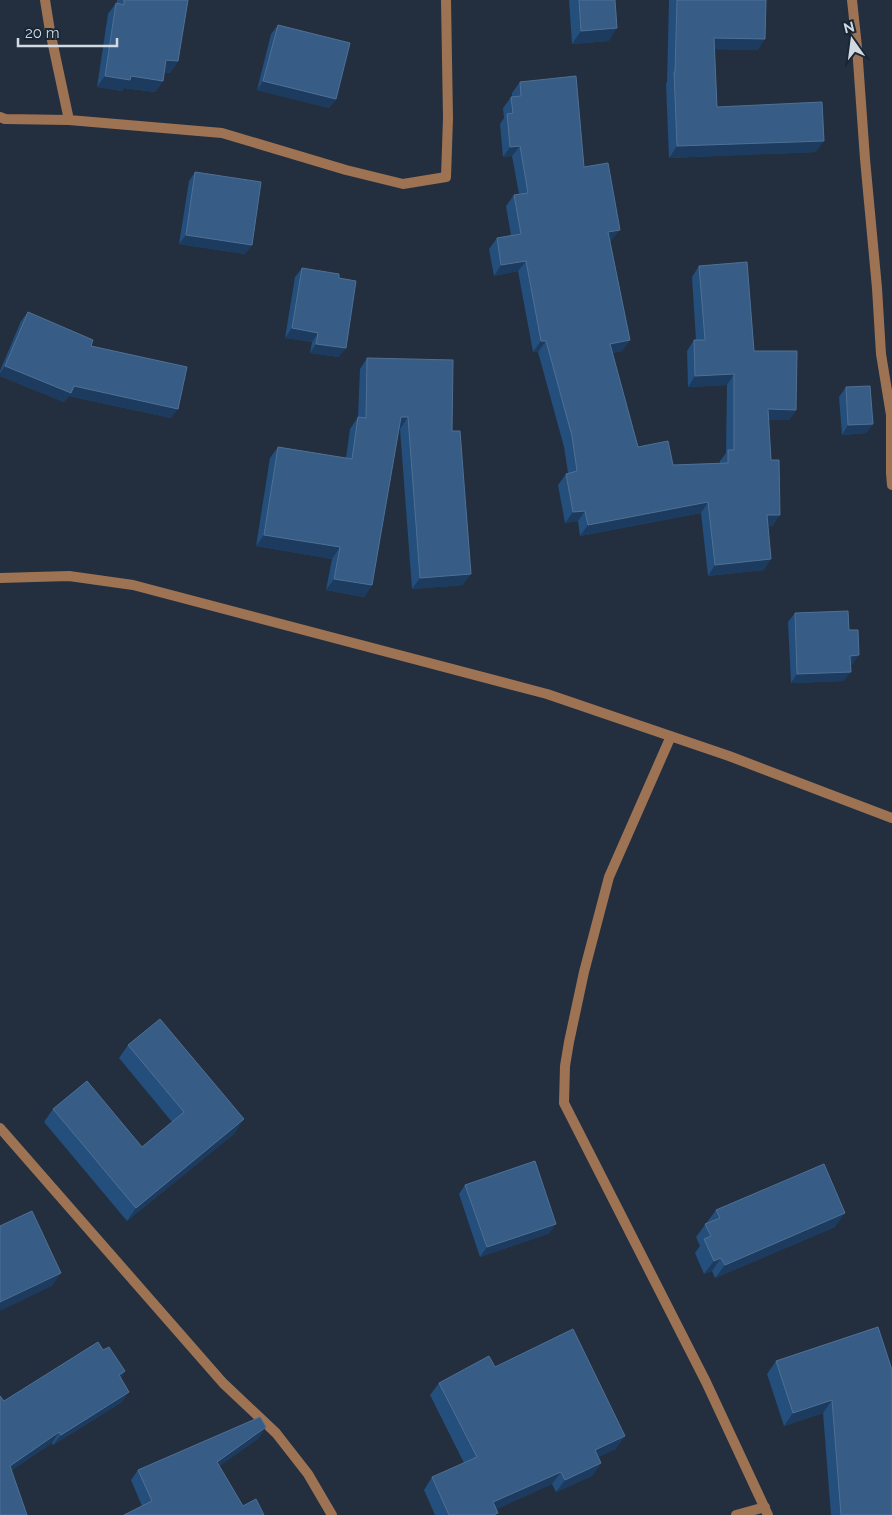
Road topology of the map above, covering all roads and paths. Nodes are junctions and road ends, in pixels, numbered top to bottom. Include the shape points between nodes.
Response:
1 (45, 0) edge
2 (446, 0) edge
3 (852, 0) edge
4 (0, 117) edge
5 (69, 120) junction
6 (892, 485) edge
7 (0, 578) edge
8 (671, 736) junction
9 (892, 816) edge
10 (0, 1128) edge
11 (766, 1511) edge
12 (332, 1515) edge
13 (736, 1515) edge

1 - 5 street
2 - 5 street via 446,177 403,184 222,134
3 - 6 street via 881,354 891,414
4 - 5 street
7 - 8 street via 69,576 133,585 547,694
8 - 9 street
8 - 11 street via 608,877 569,1042 564,1103 706,1382
10 - 12 street via 223,1382 276,1433 308,1474
11 - 13 street

